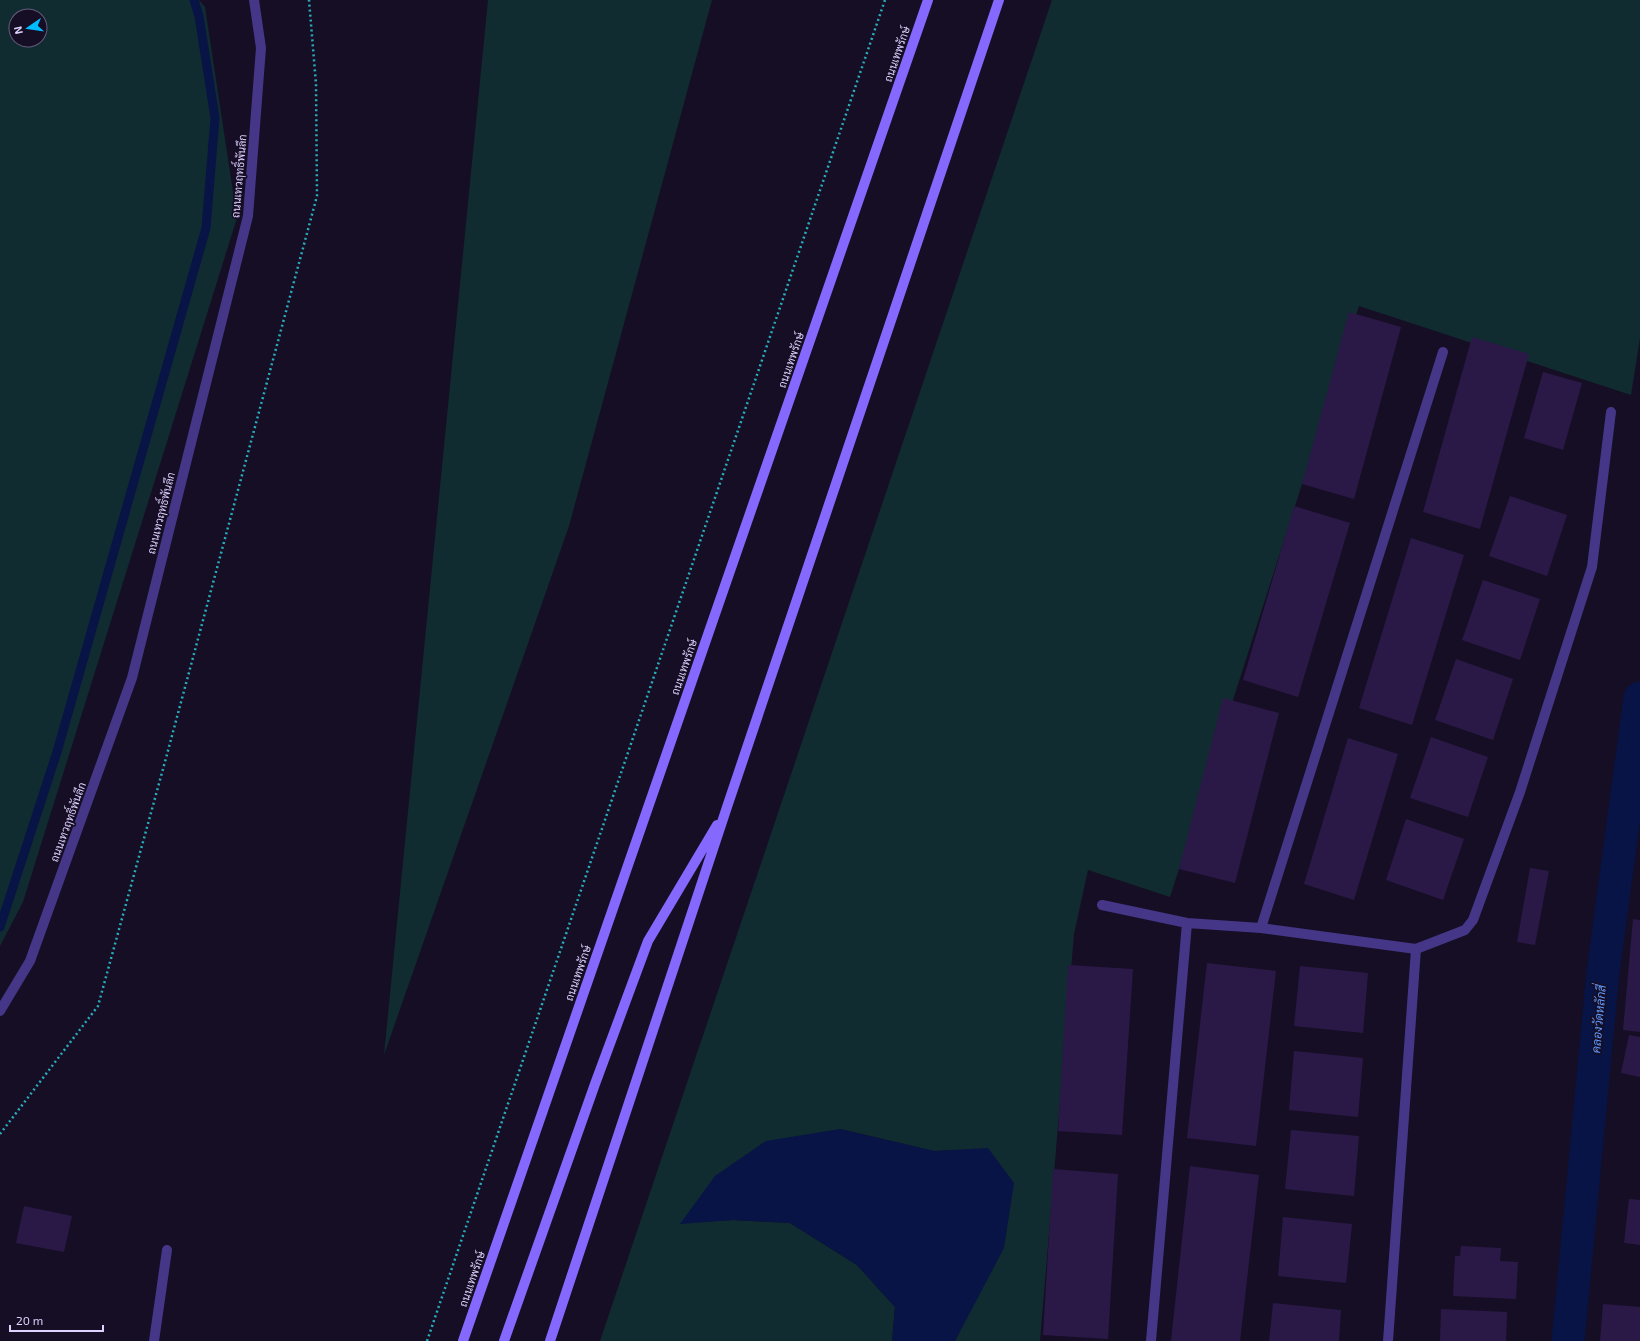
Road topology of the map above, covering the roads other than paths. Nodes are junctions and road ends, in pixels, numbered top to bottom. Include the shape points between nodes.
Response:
1 (254, 0) edge
2 (928, 0) edge
3 (999, 0) edge
4 (1443, 352) dead end
5 (1611, 412) dead end
6 (727, 807) junction
7 (1102, 905) dead end
8 (1187, 923) junction
9 (1261, 928) junction
10 (1416, 949) junction
11 (0, 1011) edge
12 (167, 1250) dead end
13 (154, 1341) edge
14 (463, 1341) edge
15 (504, 1341) edge
16 (550, 1341) edge
17 (1151, 1341) edge
18 (1388, 1341) edge

1 - 11 street, ถนนเทวฤทธิ์พันลึก via 261,48 248,216 132,678 30,961
2 - 14 main road, ถนนเทพรักษ์
3 - 6 main road
4 - 9 street
5 - 10 street via 1592,567 1520,792 1473,920 1465,930
6 - 15 main road via 648,941
6 - 16 main road
7 - 8 street
8 - 9 street
8 - 17 street
9 - 10 street
10 - 18 street
12 - 13 street

